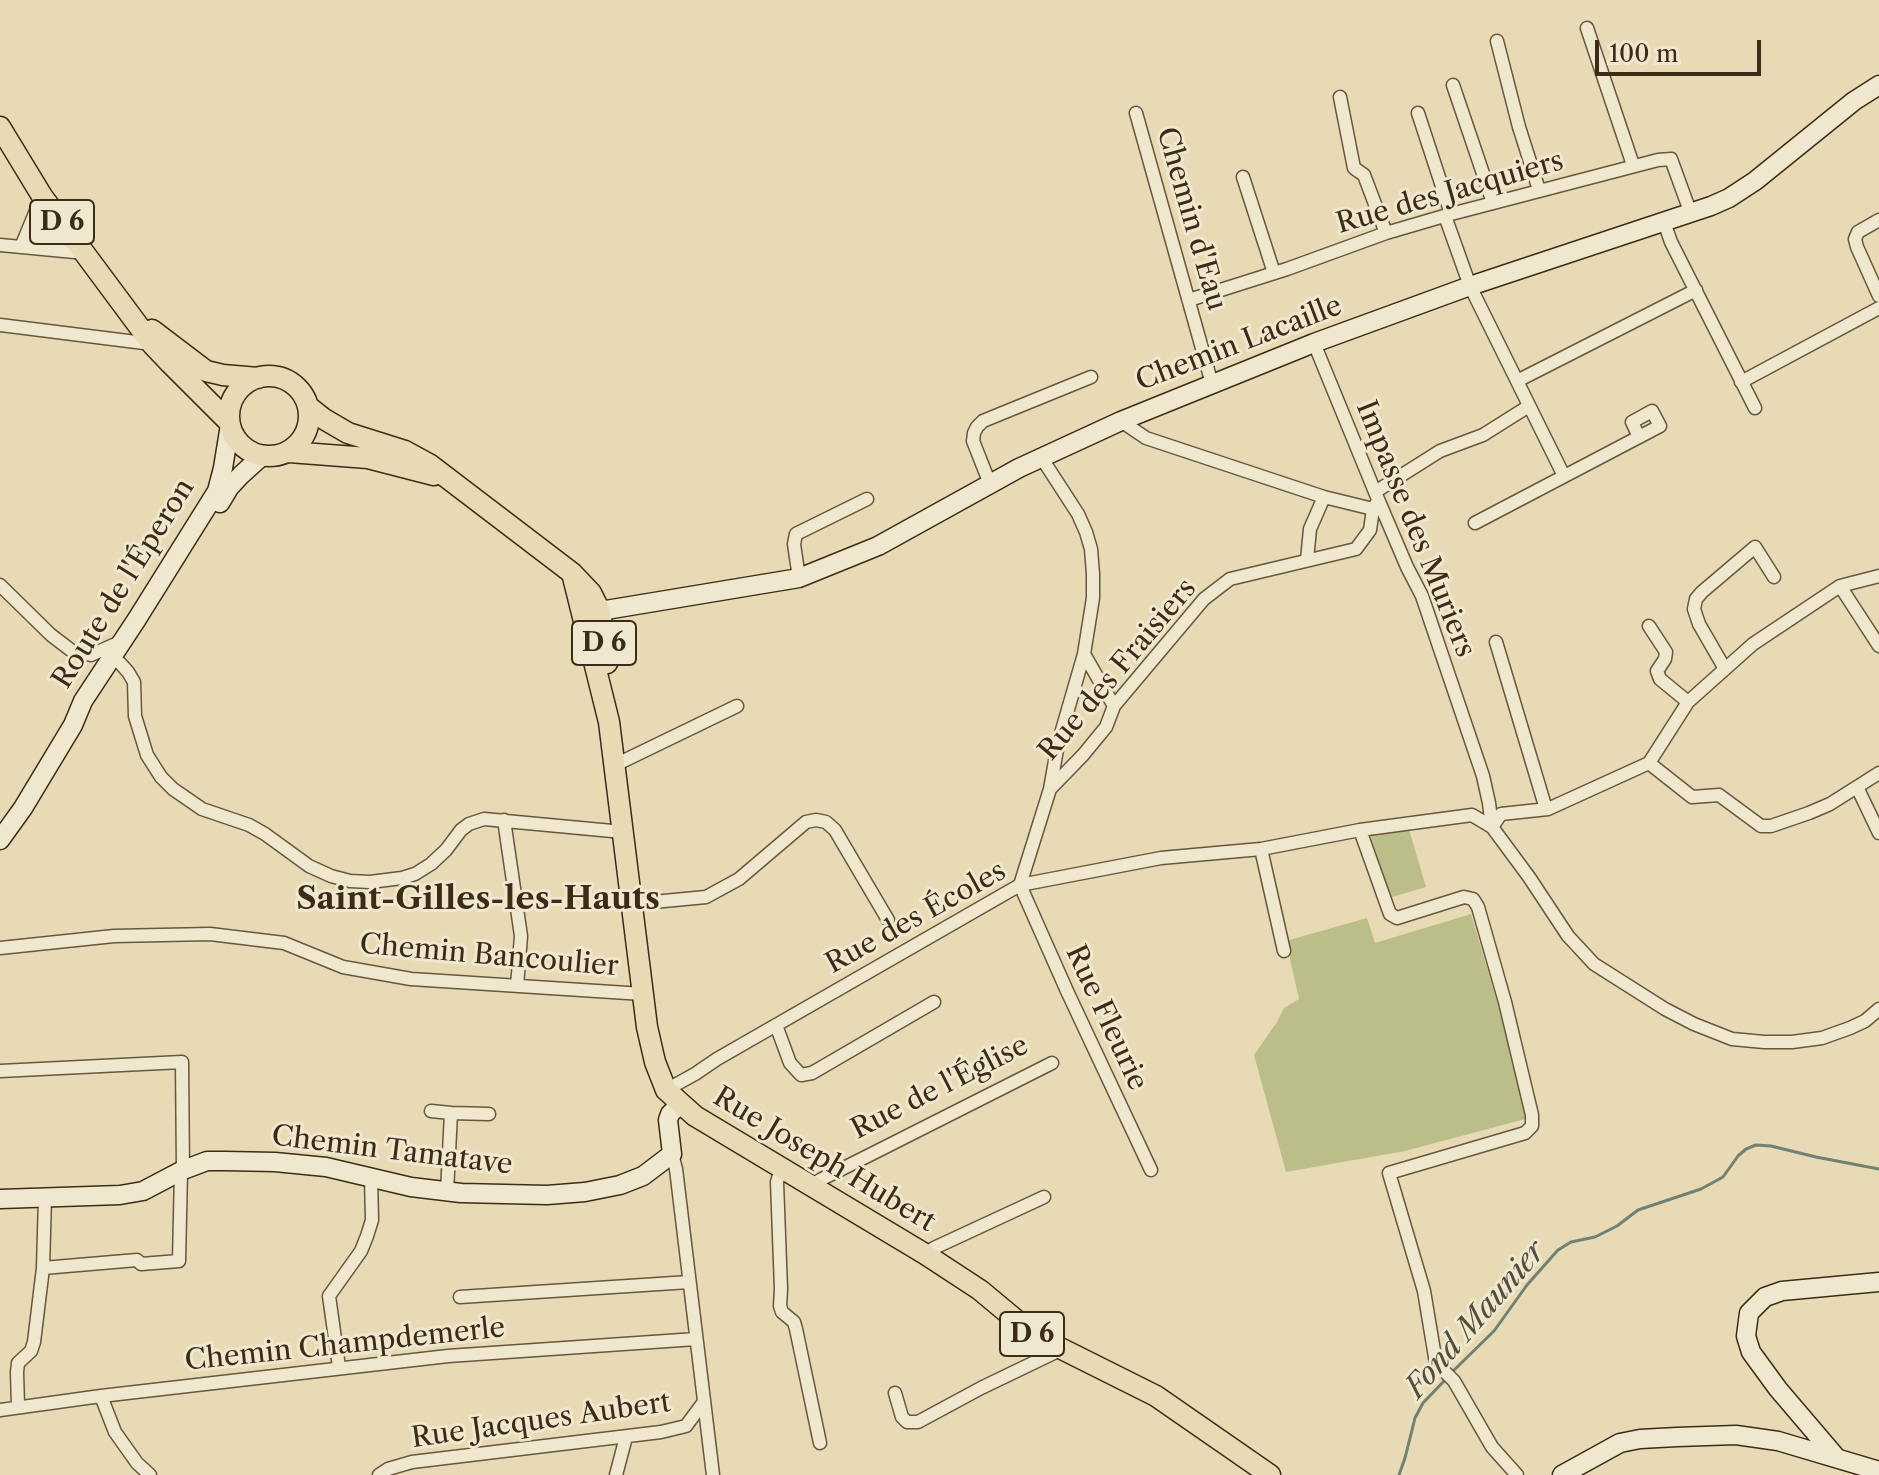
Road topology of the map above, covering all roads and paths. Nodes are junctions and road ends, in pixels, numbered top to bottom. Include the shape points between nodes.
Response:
1 (1587, 28) dead end
2 (1497, 41) dead end
3 (1453, 85) dead end
4 (1879, 85) edge
5 (1340, 97) dead end
6 (1136, 113) dead end
7 (1418, 113) dead end
8 (0, 127) edge
9 (1633, 165) junction
10 (1243, 177) dead end
11 (1539, 190) junction
12 (42, 196) junction
13 (1493, 203) junction
14 (1691, 214) junction
15 (1448, 215) junction
16 (1879, 220) edge
17 (1664, 222) junction
18 (1386, 233) junction
19 (0, 245) edge
20 (21, 247) junction
21 (85, 253) junction
22 (1274, 273) junction
23 (1470, 286) junction
24 (1696, 290) junction
25 (1879, 296) edge
26 (1189, 300) junction
27 (1879, 308) edge
28 (131, 313) junction
29 (0, 325) edge
30 (1314, 343) junction
31 (152, 344) junction
32 (1091, 377) dead end
33 (258, 378) junction
34 (1517, 381) junction
35 (1741, 382) junction
36 (1212, 384) junction
37 (1529, 406) junction
38 (309, 407) junction
39 (1755, 408) dead end
40 (1121, 421) junction
41 (230, 424) junction
42 (1639, 437) dead end
43 (289, 452) junction
44 (262, 456) junction
45 (1041, 457) junction
46 (1564, 476) junction
47 (449, 479) junction
48 (990, 484) junction
49 (1324, 497) junction
50 (867, 499) dead end
51 (1375, 501) junction
52 (1475, 523) dead end
53 (1307, 560) junction
54 (1879, 576) edge
55 (1774, 577) dead end
56 (799, 578) junction
57 (574, 582) junction
58 (0, 585) edge
59 (1840, 586) junction
60 (600, 611) junction
61 (137, 619) junction
62 (1649, 626) dead end
63 (123, 641) junction
64 (1496, 642) dead end
65 (1879, 646) edge
66 (1084, 654) junction
67 (120, 663) junction
68 (1725, 669) junction
69 (1688, 702) junction
70 (737, 706) dead end
71 (1114, 706) junction
72 (609, 722) junction
73 (73, 725) junction
74 (1058, 744) junction
75 (1083, 755) junction
76 (1649, 763) junction
77 (615, 765) junction
78 (1879, 773) edge
79 (1857, 787) junction
80 (1050, 789) junction
81 (1546, 809) junction
82 (504, 820) junction
83 (1492, 827) junction
84 (1360, 830) junction
85 (623, 832) junction
86 (1879, 833) edge
87 (0, 840) edge
88 (1261, 849) junction
89 (1020, 885) junction
90 (632, 904) junction
91 (888, 920) dead end
92 (0, 948) edge
93 (1284, 951) dead end
94 (517, 986) junction
95 (643, 994) junction
96 (934, 1002) dead end
97 (1879, 1009) edge
98 (776, 1025) junction
99 (1052, 1063) dead end
100 (0, 1071) edge
101 (672, 1098) junction
102 (431, 1111) dead end
103 (451, 1113) junction
104 (489, 1114) dead end
105 (672, 1154) junction
106 (781, 1169) junction
107 (182, 1170) junction
108 (1151, 1170) dead end
109 (371, 1177) junction
110 (812, 1188) junction
111 (447, 1192) junction
112 (45, 1197) junction
113 (1044, 1197) dead end
114 (0, 1199) edge
115 (925, 1254) junction
116 (43, 1268) junction
117 (689, 1282) junction
118 (1879, 1282) edge
119 (460, 1297) dead end
120 (696, 1339) junction
121 (1063, 1349) junction
122 (339, 1367) junction
123 (895, 1393) dead end
124 (101, 1396) junction
125 (703, 1403) junction
126 (18, 1406) junction
127 (0, 1410) edge
128 (626, 1437) junction
129 (820, 1443) dead end
130 (1836, 1457) junction
131 (1861, 1470) edge
132 (1879, 1471) edge
133 (150, 1475) edge
134 (379, 1475) edge
135 (616, 1475) edge
136 (713, 1475) edge
137 (1270, 1475) edge
138 (1517, 1475) edge
139 (1562, 1475) edge

1 - 9 street
2 - 11 street
3 - 13 street
4 - 14 street, Chemin Lacaille via 1755,181
5 - 18 street via 1354,168 1364,175
6 - 26 street, Chemin d'Eau
7 - 15 street
8 - 12 main road, D 6
9 - 11 street, Rue des Jacquiers
9 - 14 street, Rue des Jacquiers via 1671,159
10 - 22 street
11 - 13 street, Rue des Jacquiers
12 - 20 street
12 - 21 main road, D 6
13 - 15 street, Rue des Jacquiers
14 - 17 street, Chemin Lacaille
15 - 18 street, Rue des Jacquiers
15 - 23 street
16 - 25 street via 1855,239
17 - 23 street, Chemin Lacaille
17 - 24 street
18 - 22 street, Rue des Jacquiers
19 - 20 street
20 - 21 street
21 - 28 main road, D 6
22 - 26 street, Rue des Jacquiers
23 - 30 street, Chemin Lacaille
23 - 34 street
24 - 34 street
24 - 35 street
26 - 36 street, Chemin d'Eau
27 - 35 street
28 - 31 main road, D 6
28 - 33 main road, D 6 via 206,371
29 - 31 street
30 - 36 street, Chemin Lacaille
30 - 51 street, Impasse des Muriers
31 - 41 main road, D 6
32 - 48 street via 977,427 973,441
33 - 38 main road via 290,381
33 - 41 main road via 235,395
34 - 37 street
35 - 39 street
36 - 40 street, Chemin Lacaille
37 - 46 street
37 - 51 street via 1483,435 1440,451
38 - 43 main road via 306,432
38 - 47 main road, D 6 via 336,427 405,451
40 - 45 street, Chemin Lacaille
40 - 49 street via 1146,438
41 - 44 main road via 241,445
41 - 61 street, Route de l'Éperon via 217,491
42 - 46 street
43 - 44 main road
43 - 47 main road, D 6 via 368,458
44 - 67 street, Route de l'Éperon via 229,488
45 - 48 street, Chemin Lacaille
45 - 66 street via 1078,514 1091,549 1093,598
46 - 52 street
47 - 57 main road, D 6
48 - 56 street, Chemin Lacaille via 878,546
49 - 51 street
49 - 53 street via 1310,529
50 - 56 street via 796,534
51 - 53 street, Rue des Fraisiers via 1370,530 1356,549
51 - 83 street, Impasse des Muriers via 1422,596 1483,776
53 - 71 street, Rue des Fraisiers via 1230,579 1204,599
54 - 59 street
55 - 68 street via 1755,547 1696,599 1699,624
56 - 60 street, Chemin Lacaille
57 - 60 main road, D 6 via 591,593
57 - 72 main road, D 6
58 - 63 street via 72,651 91,655
59 - 65 street
59 - 68 street via 1766,634
60 - 72 main road, D 6 via 610,682
61 - 63 street, Route de l'Éperon
61 - 67 street
62 - 69 street via 1666,652 1657,671 1660,679
63 - 73 street, Route de l'Éperon
64 - 81 street
66 - 71 street
66 - 74 street
67 - 73 street, Route de l'Éperon
67 - 82 street via 134,682 135,716 147,755 161,777 202,809 249,825 331,876 370,882 415,874 469,824
68 - 69 street
69 - 76 street
70 - 77 street
71 - 75 street, Rue des Fraisiers via 1106,727
72 - 77 main road, D 6
73 - 87 street, Route de l'Éperon
74 - 75 street
74 - 80 street
75 - 80 street, Rue des Fraisiers
76 - 79 street via 1692,797 1719,795 1761,826 1809,813
76 - 81 street
77 - 85 main road, D 6
78 - 79 street
79 - 86 street
80 - 89 street
81 - 83 street via 1501,814
82 - 85 street
82 - 94 street via 521,936
83 - 84 street, Rue des Écoles via 1472,815
83 - 97 street via 1568,936 1594,964 1694,1024 1732,1039 1792,1042 1850,1028
84 - 88 street, Rue des Écoles
84 - 138 street via 1390,914 1397,918 1464,897 1473,899 1505,1002 1532,1126 1525,1133 1389,1173 1424,1291 1436,1363 1454,1381 1492,1447
85 - 90 main road, D 6
88 - 89 street, Rue des Écoles via 1161,858
88 - 93 street
89 - 98 street, Rue des Écoles
89 - 108 street, Rue Fleurie
90 - 91 street via 706,897 739,879 806,822 816,820 835,830
90 - 95 main road, D 6
92 - 94 street, Chemin Bancoulier via 114,936 210,934 284,943 343,967 411,979
94 - 95 street, Chemin Bancoulier
95 - 101 main road, D 6 via 652,1051
96 - 98 street via 801,1075 790,1063
98 - 101 street, Rue des Écoles via 695,1074
99 - 110 street, Rue de l'Église
100 - 107 street via 182,1062
101 - 105 street
101 - 106 main road, Rue Joseph Hubert / D 6
102 - 103 street
103 - 104 street
103 - 111 street
105 - 111 street, Chemin Tamatave via 643,1176 585,1192
105 - 117 street
106 - 110 main road, Rue Joseph Hubert / D 6
106 - 129 street via 780,1306 794,1322
107 - 109 street, Chemin Tamatave via 207,1161 275,1162
107 - 112 street, Chemin Tamatave via 143,1191
107 - 116 street via 179,1261
109 - 111 street, Chemin Tamatave
109 - 122 street via 367,1236 329,1296
110 - 115 main road, Rue Joseph Hubert / D 6
112 - 114 street, Chemin Tamatave
112 - 116 street
113 - 115 street
115 - 121 main road, Rue Joseph Hubert / D 6 via 1034,1335
116 - 126 street via 34,1342 18,1363
117 - 119 street
117 - 120 street
118 - 130 street via 1782,1291 1765,1297 1749,1313 1746,1336 1751,1352
120 - 122 street, Chemin Champdemerle
120 - 125 street
121 - 123 street via 918,1422 902,1417
121 - 137 main road, Rue Joseph Hubert / D 6 via 1156,1396
122 - 124 street, Chemin Champdemerle
124 - 126 street, Chemin Champdemerle
124 - 133 street via 115,1432
125 - 128 street, Rue Jacques Aubert via 686,1426
125 - 136 street
126 - 127 street, Chemin Champdemerle
128 - 134 street, Rue Jacques Aubert via 412,1462
128 - 135 street
130 - 131 street
130 - 139 street via 1736,1435 1640,1439 1620,1443
131 - 132 street

